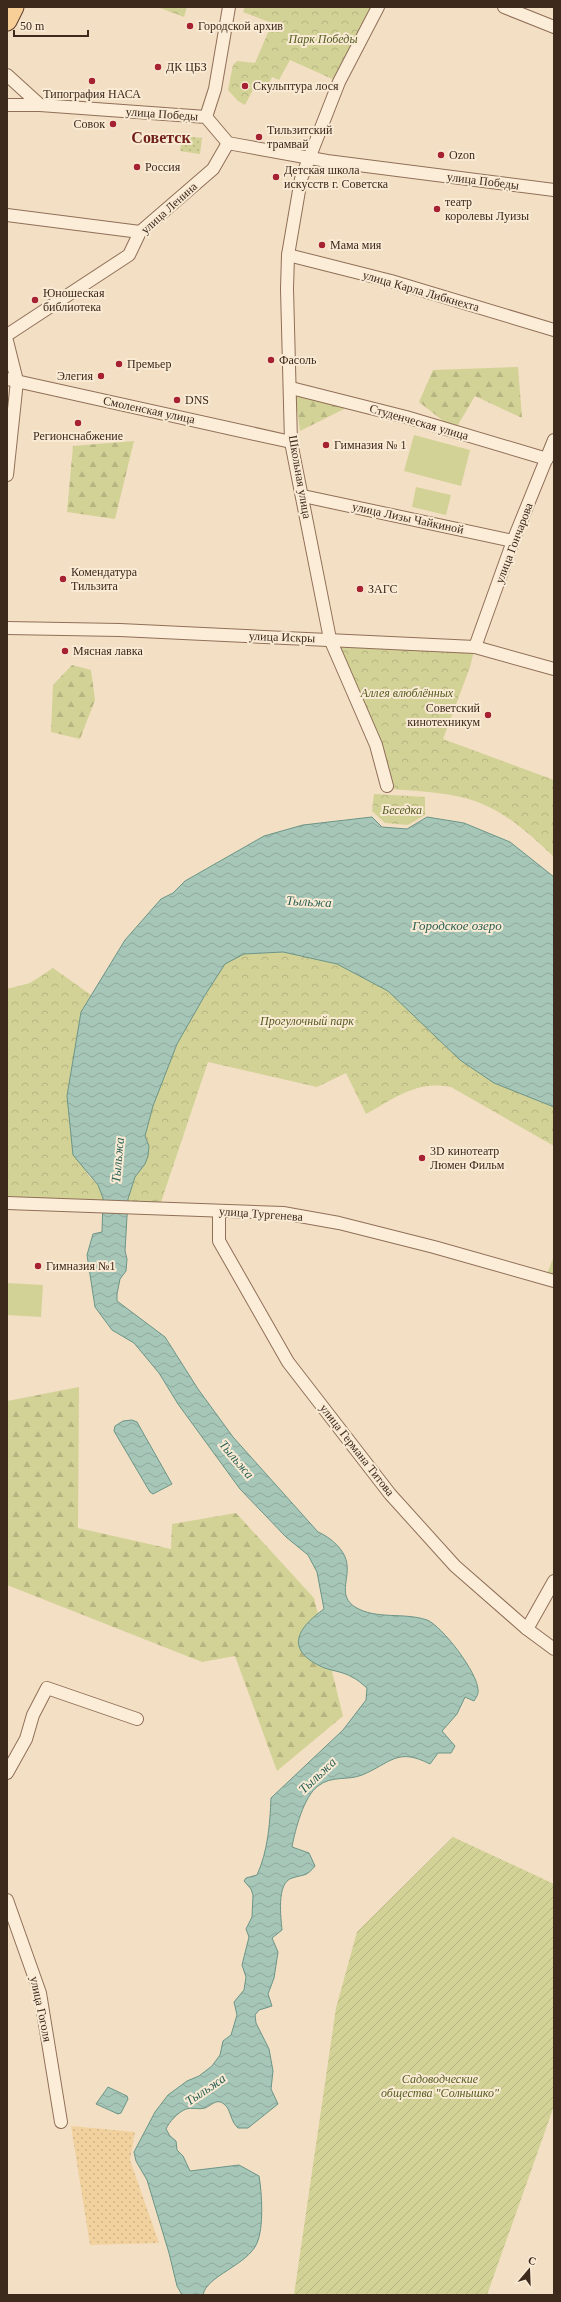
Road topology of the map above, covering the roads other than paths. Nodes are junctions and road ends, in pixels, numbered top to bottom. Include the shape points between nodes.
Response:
1 (14, 7) edge
2 (229, 7) edge
3 (378, 7) edge
4 (504, 7) edge
5 (7, 21) edge
6 (554, 27) edge
7 (7, 75) edge
8 (7, 105) edge
9 (40, 105) junction
10 (206, 117) junction
11 (228, 143) junction
12 (309, 158) junction
13 (554, 190) edge
14 (7, 215) edge
15 (140, 232) junction
16 (288, 255) junction
17 (554, 330) edge
18 (7, 336) edge
19 (7, 341) edge
20 (12, 380) edge
21 (291, 388) junction
22 (554, 440) edge
23 (292, 442) junction
24 (547, 459) junction
25 (7, 475) edge
26 (303, 496) junction
27 (513, 541) junction
28 (7, 628) edge
29 (330, 638) junction
30 (475, 647) junction
31 (554, 669) edge
32 (387, 786) dead end
33 (7, 1203) edge
34 (219, 1211) junction
35 (554, 1281) edge
36 (554, 1581) edge
37 (527, 1630) junction
38 (554, 1649) edge
39 (137, 1719) dead end
40 (7, 1773) edge
41 (7, 1900) edge
42 (61, 2122) dead end

1 - 5 main road
2 - 10 street via 215,89
3 - 12 street, Школьная улица via 339,82
4 - 6 street
7 - 9 street
8 - 9 street, улица Победы
9 - 10 street, улица Победы
10 - 11 street, улица Победы
11 - 12 street, улица Победы
11 - 15 street, улица Ленина via 213,169
12 - 13 street, улица Победы
12 - 16 street, Школьная улица via 301,179
14 - 15 street
15 - 18 street, улица Ленина via 129,255
16 - 17 street, улица Карла Либкнехта via 391,281
16 - 21 street, Школьная улица
19 - 20 street
20 - 23 street, Смоленская улица
20 - 25 street
21 - 23 street, Школьная улица
21 - 24 street, Студенческая улица via 406,417
22 - 24 street, улица Гончарова
23 - 26 street, Школьная улица
24 - 27 street, улица Гончарова
26 - 27 street, улица Лизы Чайкиной
26 - 29 street, Школьная улица
27 - 30 street, улица Гончарова
28 - 29 street, улица Искры
29 - 30 street, улица Искры
29 - 32 street, Школьная улица via 376,745
30 - 31 street, улица Искры
33 - 34 street, улица Тургенева
34 - 35 street, улица Тургенева via 283,1213 339,1223
34 - 37 street, улица Германа Титова via 220,1241 288,1362 390,1494 455,1566
36 - 37 street
37 - 38 street, улица Германа Титова
39 - 40 street via 47,1688 33,1715 26,1739
41 - 42 street, улица Гоголя via 40,1992

